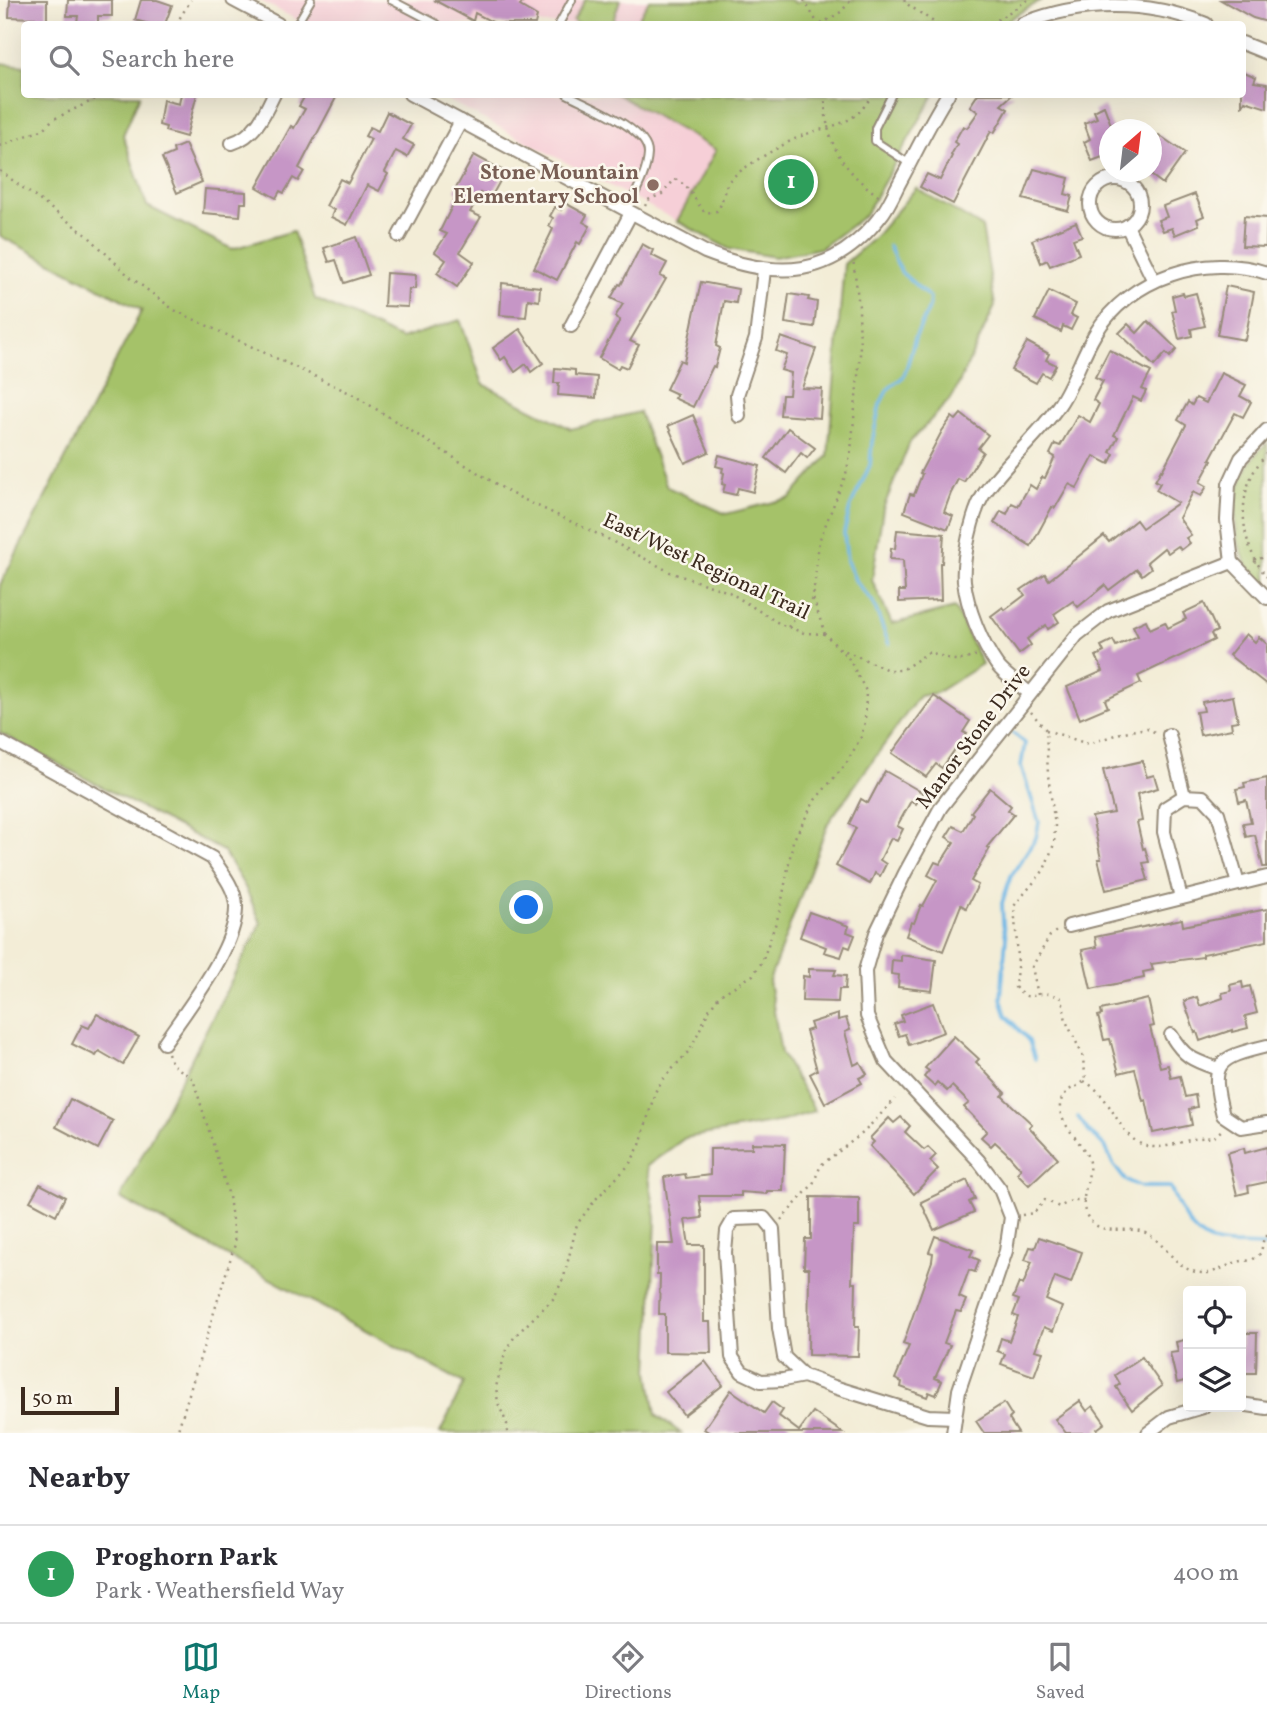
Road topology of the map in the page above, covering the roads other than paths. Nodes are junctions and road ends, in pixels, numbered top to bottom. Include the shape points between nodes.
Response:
1 (233, 0) edge
2 (310, 0) edge
3 (391, 0) edge
4 (572, 0) edge
5 (272, 21) edge
6 (299, 21) edge
7 (431, 21) edge
8 (561, 21) edge
9 (1028, 21) edge
10 (1199, 21) edge
11 (1246, 45) edge
12 (1267, 53) edge
13 (272, 98) edge
14 (418, 98) edge
15 (575, 98) edge
16 (890, 98) edge
17 (946, 98) edge
18 (461, 121) junction
19 (232, 144) dead end
20 (910, 163) junction
21 (633, 214) junction
22 (1127, 226) junction
23 (400, 236) dead end
24 (764, 270) junction
25 (1267, 273) edge
26 (1154, 281) junction
27 (571, 326) dead end
28 (739, 416) dead end
29 (1267, 430) edge
30 (1236, 566) junction
31 (1267, 598) edge
32 (1029, 693) junction
33 (1169, 735) road end
34 (0, 742) edge
35 (1184, 796) junction
36 (1267, 877) edge
37 (1238, 884) junction
38 (1181, 898) junction
39 (1069, 926) road end
40 (1171, 1035) dead end
41 (164, 1043) road end
42 (1267, 1046) edge
43 (1218, 1069) junction
44 (1267, 1124) edge
45 (804, 1376) junction
46 (1246, 1405) edge
47 (1267, 1408) edge
48 (1186, 1412) edge
49 (955, 1417) junction
50 (953, 1433) edge
51 (1148, 1433) edge

1 - 5 street
2 - 6 lane
3 - 7 lane
4 - 8 lane
9 - 10 street via 1068,7 1114,1 1174,10
11 - 12 street
13 - 19 street via 260,122
14 - 18 street
15 - 21 lane via 642,137 648,153
16 - 20 lane via 875,128 875,141
17 - 20 street
18 - 21 street
18 - 23 street
20 - 24 street via 888,204 851,245 816,265
21 - 24 street via 705,252
21 - 27 street
22 - 22 street via 1140,211 1138,193 1127,182 1107,180 1092,195 1092,213 1104,226
22 - 26 street
24 - 28 street via 757,338 737,395
25 - 26 street via 1215,266 1192,268
26 - 32 street via 1118,306 1096,332 1060,403 982,497 969,533 964,580 978,631 999,667
29 - 30 street via 1241,458 1229,484 1227,520
30 - 31 street
30 - 32 street, Manor Stone Drive via 1108,611 1077,635
32 - 49 street, Manor Stone Drive via 941,807 882,921 864,971 866,1016 886,1061 978,1161 1000,1189 1011,1217 1006,1251 959,1390
33 - 35 street
34 - 41 street via 212,858 228,881 236,905 232,933
35 - 37 street via 1203,797 1218,813
35 - 38 street via 1165,808 1164,832
36 - 37 street
37 - 38 street
38 - 39 street
40 - 43 street via 1181,1052
42 - 43 street via 1230,1054
43 - 44 street via 1217,1093 1223,1115 1241,1127
45 - 45 street via 784,1357 773,1229 764,1218 734,1219 727,1231 725,1252 732,1357 742,1372 761,1381
45 - 49 street via 928,1416
46 - 47 street
48 - 51 street via 1169,1417
49 - 50 street

